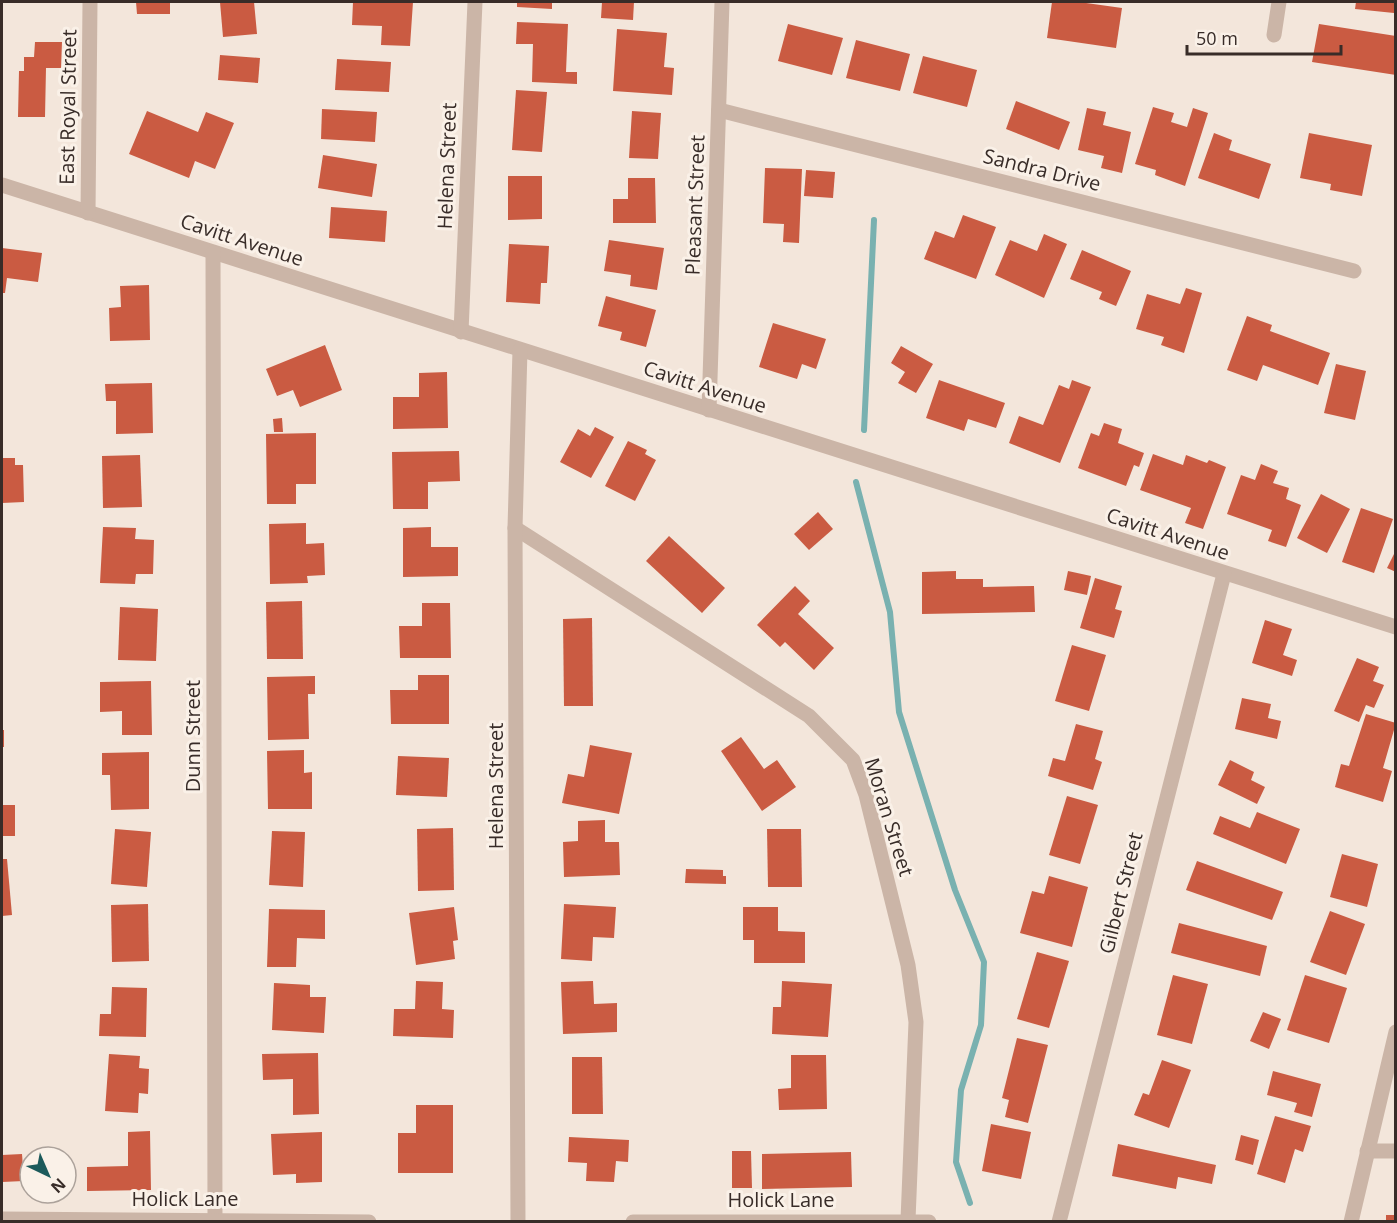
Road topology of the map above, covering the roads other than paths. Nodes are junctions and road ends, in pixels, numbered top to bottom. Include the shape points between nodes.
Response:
1 (90, 2) edge
2 (476, 2) edge
3 (722, 2) edge
4 (1279, 2) edge
5 (1274, 35) dead end
6 (719, 110) junction
7 (2, 185) edge
8 (88, 213) junction
9 (213, 253) junction
10 (1354, 271) dead end
11 (461, 332) junction
12 (520, 350) junction
13 (709, 410) junction
14 (515, 528) junction
15 (1224, 574) junction
16 (1395, 627) edge
17 (1395, 1032) edge
18 (1366, 1151) junction
19 (1395, 1151) edge
20 (2, 1219) edge
21 (215, 1220) junction
22 (908, 1220) edge
23 (129, 1221) edge
24 (369, 1221) edge
25 (518, 1221) edge
26 (633, 1221) edge
27 (928, 1221) edge
28 (1059, 1221) edge
29 (1351, 1221) edge

1 - 8 street, East Royal Street
2 - 11 street, Helena Street
3 - 6 street, Pleasant Street
4 - 5 street
6 - 10 street, Sandra Drive
6 - 13 street, Pleasant Street
7 - 8 street, Cavitt Avenue
8 - 9 street, Cavitt Avenue
9 - 11 street, Cavitt Avenue
9 - 21 street, Dunn Street
11 - 12 street, Cavitt Avenue
12 - 13 street, Cavitt Avenue
12 - 14 street, Helena Street
13 - 15 street, Cavitt Avenue
14 - 22 street, Moran Street via 809,716 853,760 866,795 908,965 916,1022
14 - 25 street, Helena Street
15 - 16 street, Cavitt Avenue
15 - 28 street, Gilbert Street
17 - 18 street
18 - 19 street
18 - 29 street
20 - 23 street, Holick Lane
21 - 23 street, Holick Lane
21 - 24 street, Holick Lane
22 - 26 street, Holick Lane
22 - 27 street, Holick Lane

